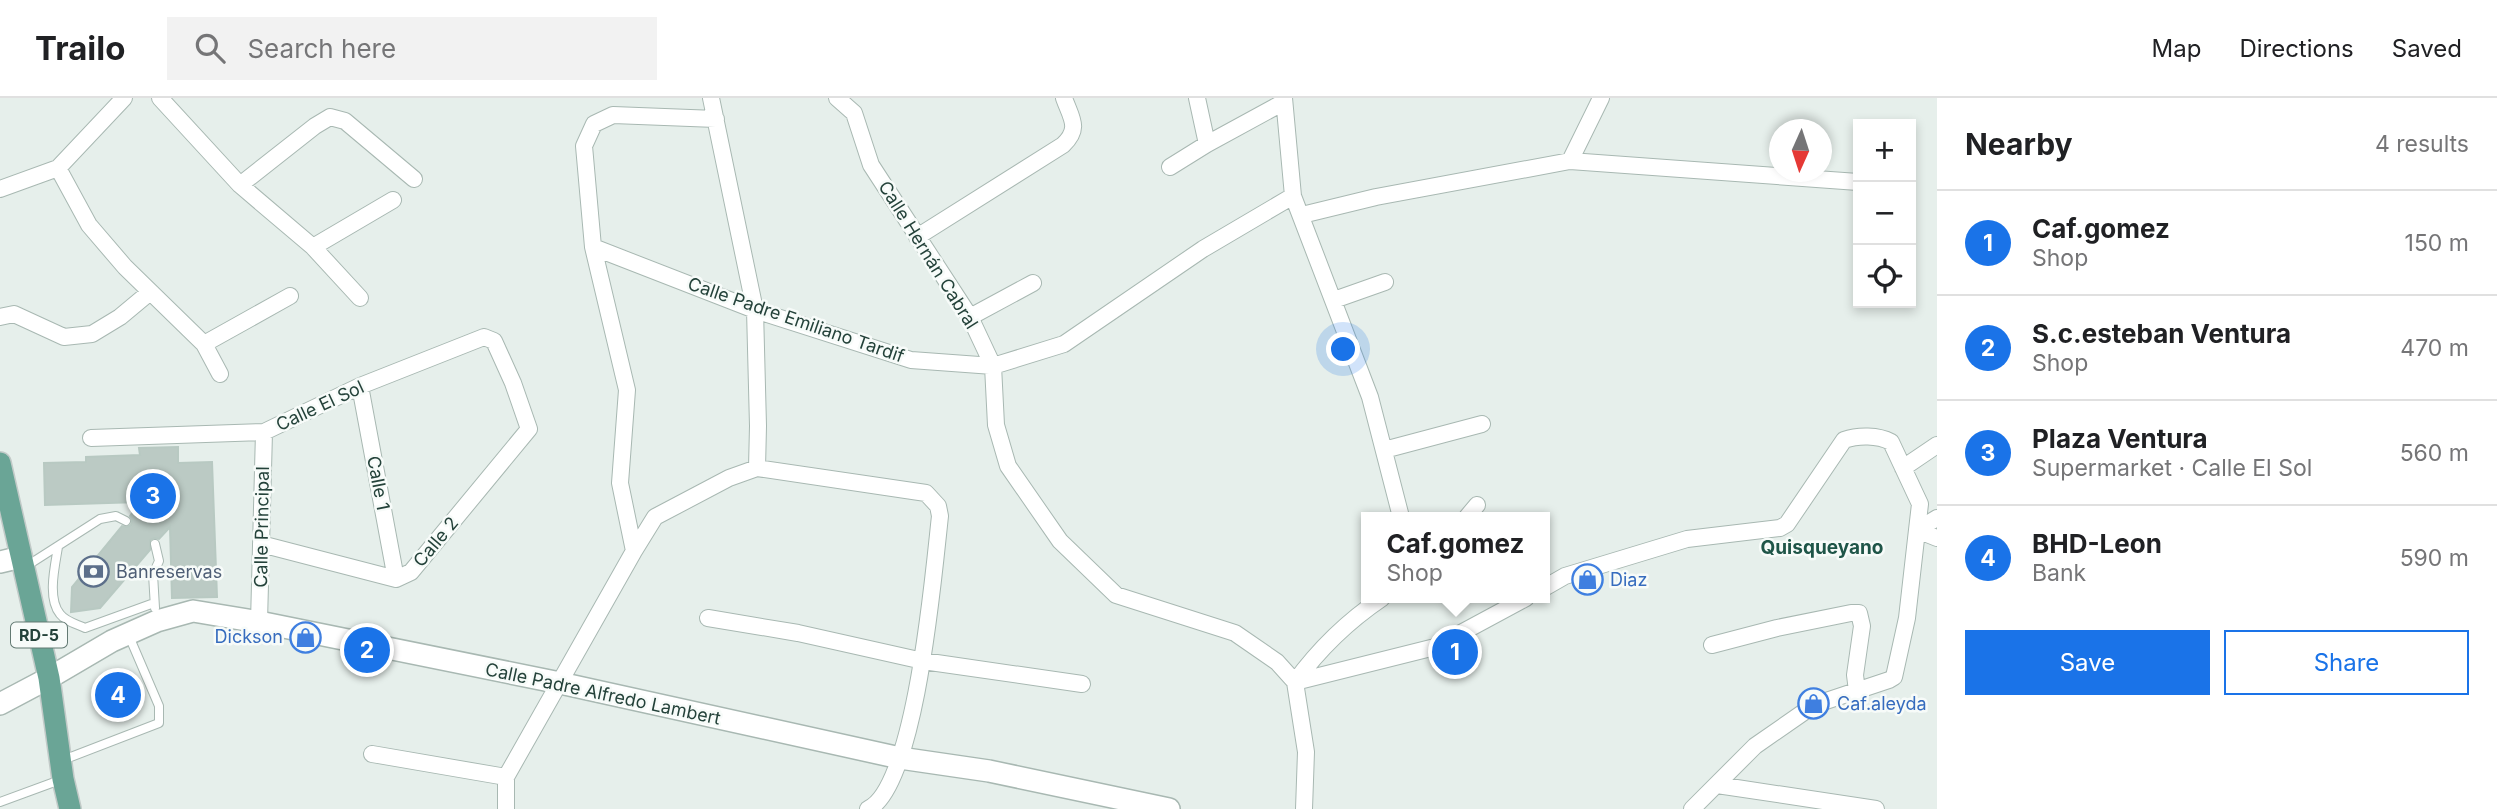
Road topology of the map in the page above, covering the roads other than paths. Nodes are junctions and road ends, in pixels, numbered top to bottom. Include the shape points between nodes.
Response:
1 (124, 98) edge
2 (160, 98) edge
3 (711, 98) edge
4 (837, 98) edge
5 (1064, 98) edge
6 (1197, 98) edge
7 (1601, 98) edge
8 (1284, 100) edge
9 (716, 120) junction
10 (1207, 144) junction
11 (1570, 161) junction
12 (1170, 167) dead end
13 (58, 168) junction
14 (414, 179) dead end
15 (1853, 182) edge
16 (240, 185) junction
17 (0, 189) edge
18 (1293, 196) junction
19 (393, 200) dead end
20 (1302, 215) junction
21 (917, 237) junction
22 (313, 247) junction
23 (593, 247) junction
24 (1385, 282) dead end
25 (1033, 283) dead end
26 (150, 292) junction
27 (290, 296) dead end
28 (360, 298) dead end
29 (1334, 300) junction
30 (755, 310) junction
31 (0, 317) edge
32 (970, 317) junction
33 (204, 344) junction
34 (993, 366) junction
35 (220, 374) dead end
36 (513, 383) joint
37 (360, 386) junction
38 (1482, 424) dead end
39 (264, 432) junction
40 (91, 438) dead end
41 (1937, 445) edge
42 (1384, 450) junction
43 (0, 463) edge
44 (757, 468) junction
45 (1903, 468) junction
46 (1400, 512) edge
47 (1937, 518) edge
48 (126, 521) dead end
49 (1917, 530) junction
50 (1937, 538) edge
51 (155, 544) dead end
52 (261, 544) junction
53 (58, 547) junction
54 (634, 551) junction
55 (0, 562) edge
56 (22, 563) junction
57 (396, 579) junction
58 (1550, 585) edge
59 (1375, 603) edge
60 (1517, 603) edge
61 (156, 612) junction
62 (708, 618) dead end
63 (260, 622) junction
64 (128, 634) junction
65 (1712, 645) dead end
66 (923, 661) junction
67 (49, 678) junction
68 (1295, 682) junction
69 (560, 683) junction
70 (1082, 684) dead end
71 (1857, 691) junction
72 (0, 704) edge
73 (372, 754) dead end
74 (900, 758) junction
75 (62, 770) junction
76 (506, 777) junction
77 (1717, 785) junction
78 (0, 802) edge
79 (1126, 804) edge
80 (70, 809) edge
81 (506, 809) edge
82 (868, 809) edge
83 (1170, 809) edge
84 (1304, 809) edge
85 (1692, 809) edge
86 (1876, 809) edge

1 - 13 street
2 - 16 street
3 - 9 street
4 - 21 street, Calle Hernán Cabral via 854,113 871,165
5 - 21 street via 1073,136
6 - 10 street
7 - 11 street
8 - 10 street
8 - 18 street
9 - 23 street via 612,115 594,124 584,146
9 - 30 street
10 - 12 street
11 - 15 street
11 - 20 street
13 - 17 street
13 - 26 street via 89,225
14 - 16 street via 345,121 330,117
16 - 22 street
18 - 20 street
18 - 34 street, Calle Padre Emiliano Tardif via 1203,249 1064,344
19 - 22 street
20 - 29 street
21 - 32 street, Calle Hernán Cabral
22 - 28 street
23 - 30 street, Calle Padre Emiliano Tardif
23 - 54 street via 627,390 620,483
24 - 29 street
25 - 32 street
26 - 31 street via 92,334 64,337 14,314
26 - 33 street
27 - 33 street
29 - 42 street
30 - 34 street, Calle Padre Emiliano Tardif via 911,360
30 - 44 street
32 - 34 street, Calle Hernán Cabral
33 - 35 street
34 - 68 street, Calle Hernán Cabral via 996,425 1008,466 1060,541 1116,595 1235,634 1277,662
36 - 37 street, Calle El Sol via 495,341 484,337
36 - 57 street, Calle 2 via 528,424 525,435 411,572
37 - 39 street, Calle El Sol
37 - 57 street, Calle 1
38 - 42 street
39 - 40 street, Calle El Sol
39 - 52 street, Calle Principal
41 - 45 street
42 - 46 street
43 - 56 main road, RD-5
44 - 54 street via 655,517
44 - 66 street via 926,493 933,499 940,516
45 - 49 street via 1920,504
45 - 58 street via 1891,442 1856,436 1844,440 1780,528 1687,539
47 - 49 street
48 - 53 lane via 116,516 100,519
49 - 50 street
49 - 71 street via 1896,671 1889,680
51 - 61 lane via 159,561 153,574
52 - 57 street, Calle 2
52 - 63 street, Calle Principal
53 - 56 lane
53 - 61 lane via 54,596 58,613 67,620 85,628
54 - 69 street
55 - 56 street
56 - 67 main road, RD-5
59 - 68 street via 1353,618
60 - 68 street via 1435,647
61 - 63 street, Calle Padre Alfredo Lambert via 193,611
61 - 64 street, Calle Padre Alfredo Lambert
62 - 66 street
63 - 69 street, Calle Padre Alfredo Lambert
64 - 67 street, Calle Padre Alfredo Lambert
64 - 75 lane via 159,706 159,723
65 - 71 street via 1859,614
66 - 70 street
66 - 74 street
67 - 72 street, Calle Padre Alfredo Lambert
67 - 75 main road, RD-5
68 - 84 street via 1306,752
69 - 74 street, Calle Padre Alfredo Lambert
69 - 76 street
71 - 77 street via 1814,705 1755,746
73 - 76 street
74 - 79 street, Calle Padre Alfredo Lambert via 989,771
74 - 82 street via 887,791
75 - 78 lane
75 - 80 main road, RD-5
76 - 81 street
77 - 85 street
77 - 86 street
79 - 83 street, Calle Padre Alfredo Lambert

